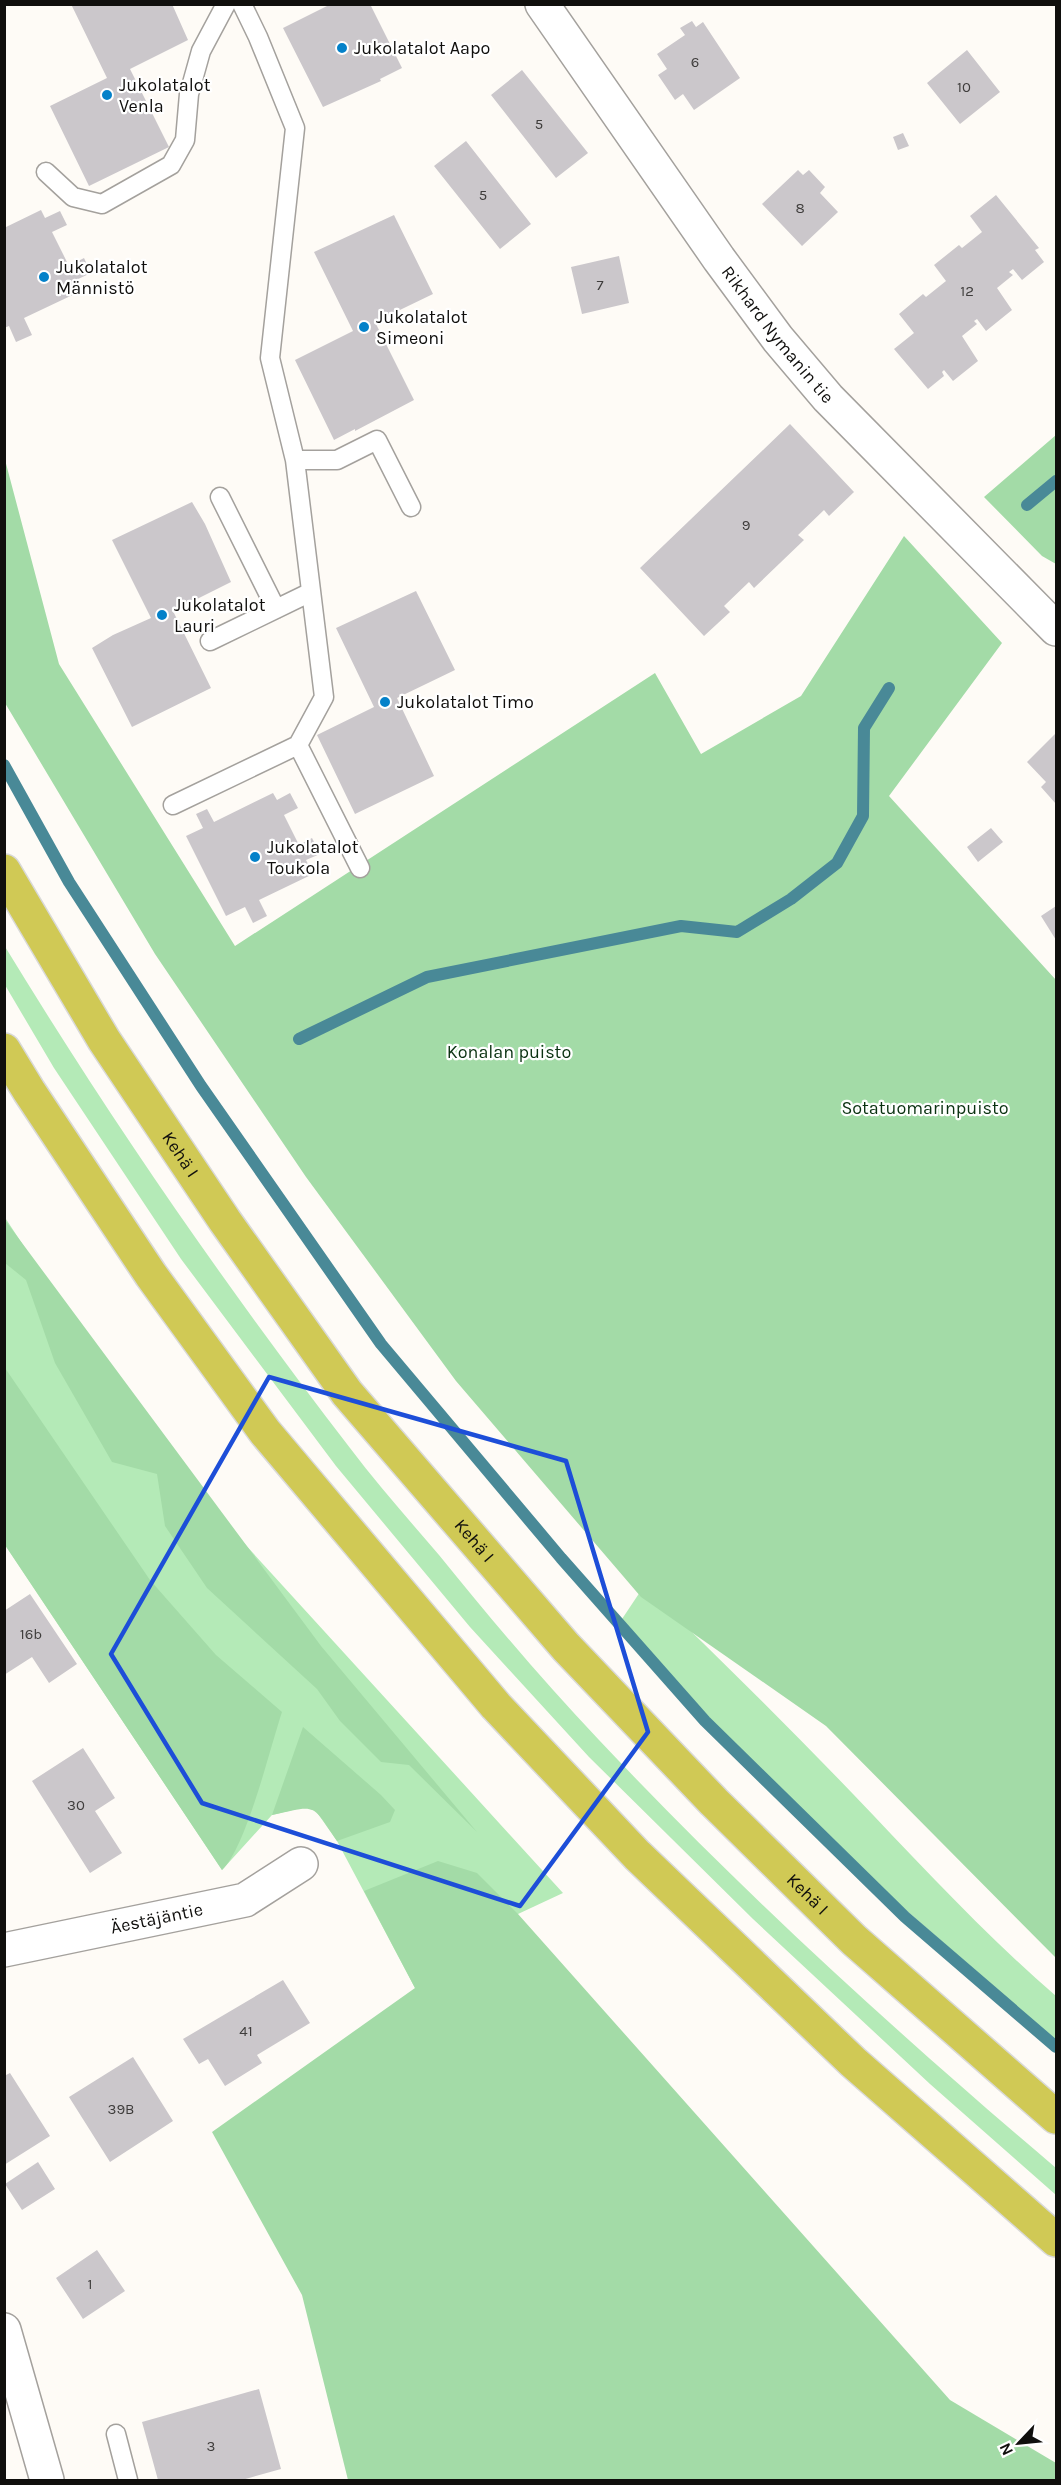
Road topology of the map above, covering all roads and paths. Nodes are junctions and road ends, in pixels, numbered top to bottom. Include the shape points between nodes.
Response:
1 (226, 4) edge
2 (242, 4) edge
3 (542, 4) edge
4 (46, 172) dead end
5 (295, 460) junction
6 (220, 497) dead end
7 (411, 507) dead end
8 (311, 592) junction
9 (276, 609) junction
10 (1056, 629) edge
11 (210, 641) dead end
12 (298, 745) junction
13 (172, 805) dead end
14 (360, 868) dead end
15 (4, 871) edge
16 (4, 1050) edge
17 (301, 1864) dead end
18 (4, 1950) edge
19 (1056, 2117) edge
20 (1056, 2240) edge
21 (4, 2330) edge
22 (116, 2434) dead end
23 (46, 2481) edge
24 (128, 2481) edge

1 - 4 lane via 201,51 189,94 185,140 171,165 102,204 73,197
2 - 5 lane via 295,128 270,358
3 - 10 street, Rikhard Nymanin tie via 784,346 828,398
5 - 7 lane via 337,460 376,440
5 - 8 lane
6 - 9 lane
8 - 9 lane
8 - 12 lane via 324,696
9 - 11 lane
12 - 13 lane
12 - 14 lane
15 - 19 highway, Kehä I via 110,1050 347,1392 566,1647 714,1802 854,1940
16 - 20 highway via 151,1275 265,1432 496,1706 637,1855 853,2062
17 - 18 street, Äestäjäntie via 245,1900
21 - 23 street
22 - 24 lane

